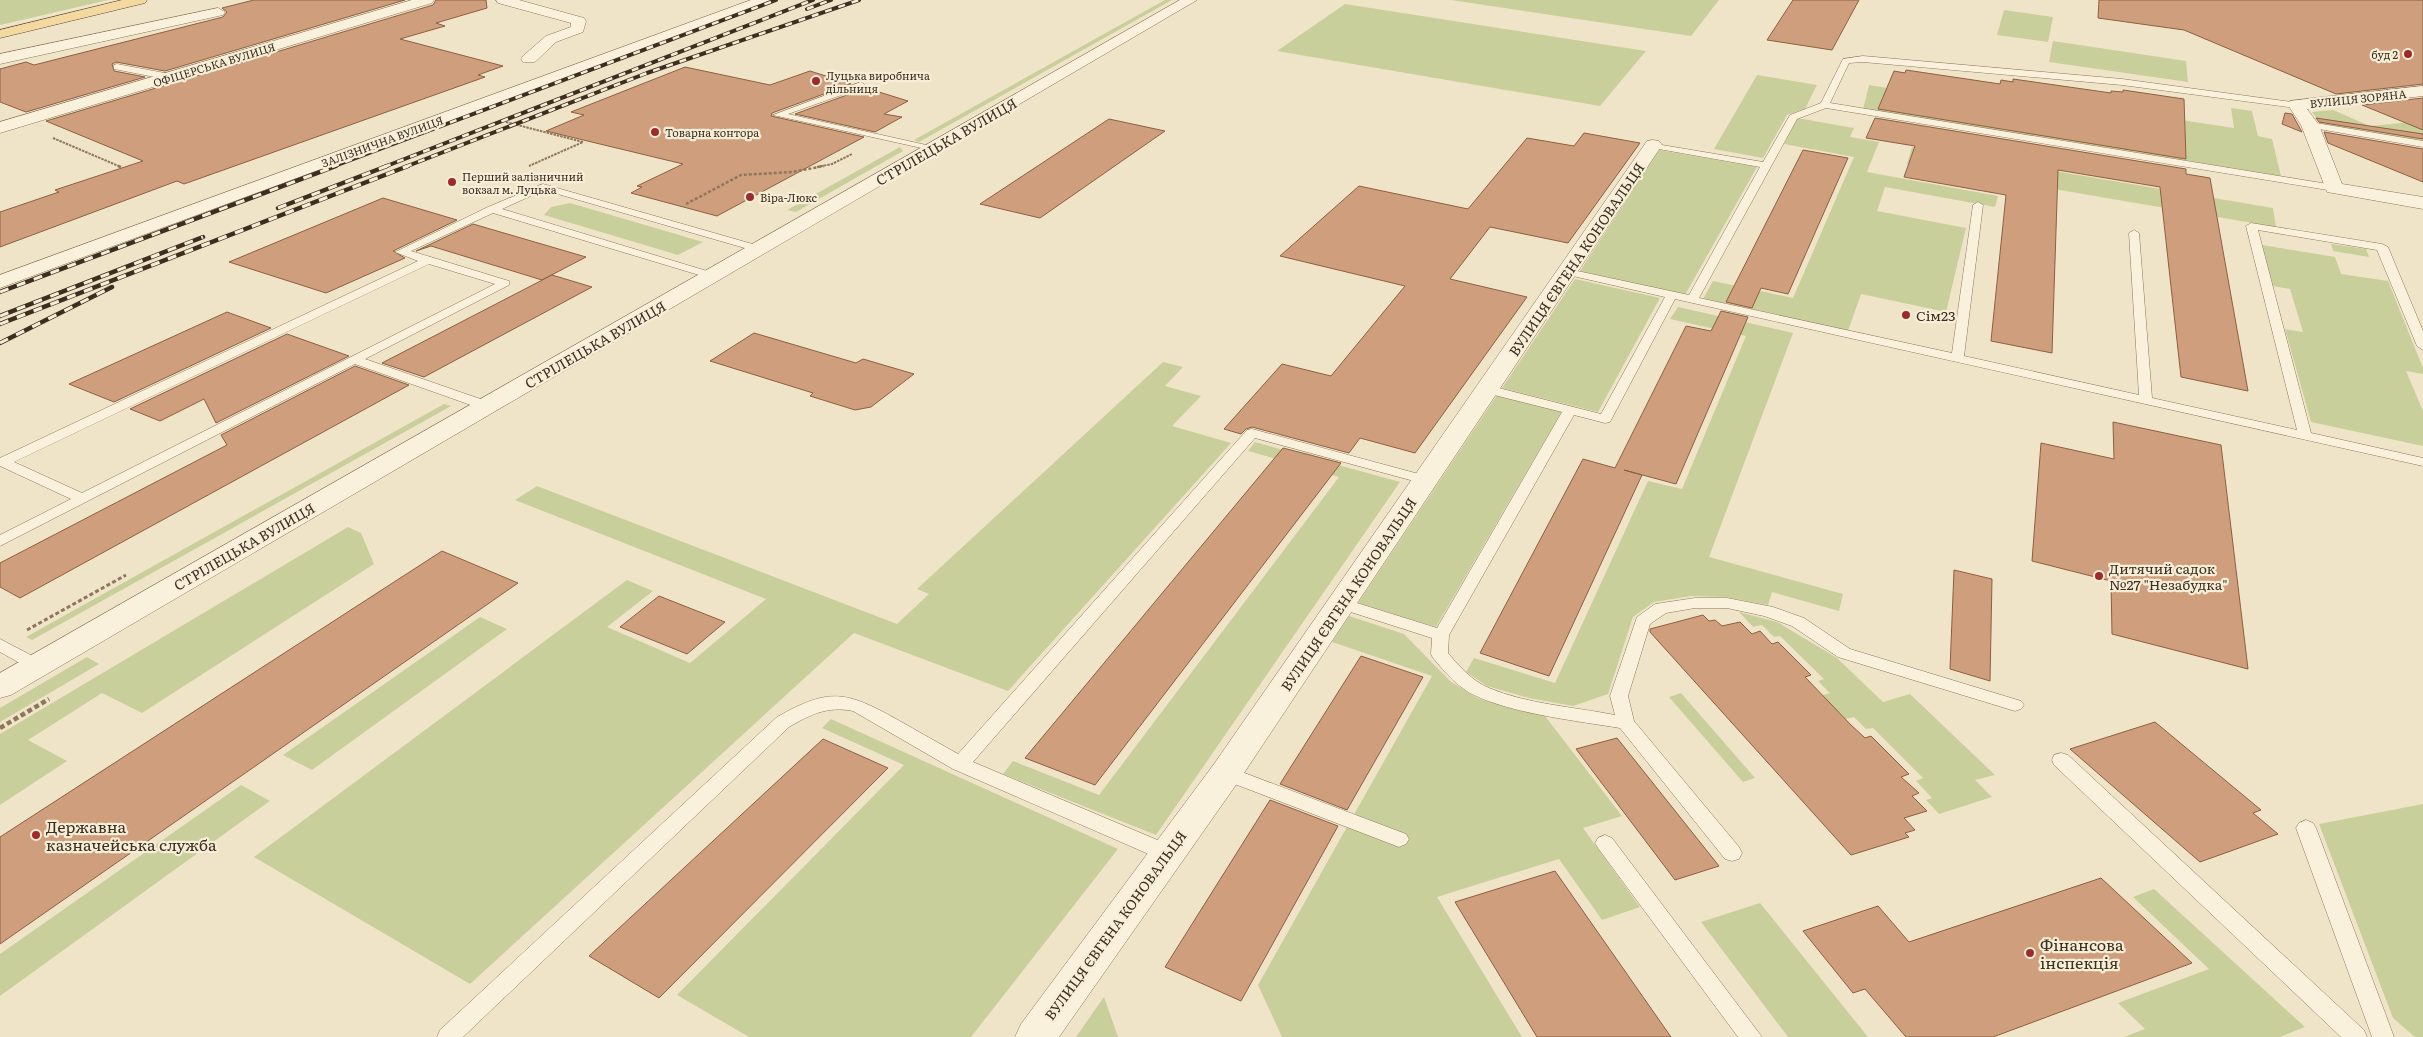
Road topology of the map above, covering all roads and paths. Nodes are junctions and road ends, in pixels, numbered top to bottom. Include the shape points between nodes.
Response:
1 (140, 0) edge
2 (427, 0) edge
3 (503, 0) edge
4 (764, 0) edge
5 (1190, 0) edge
6 (218, 12) dead end
7 (0, 34) edge
8 (529, 58) dead end
9 (0, 59) edge
10 (117, 67) dead end
11 (170, 77) junction
12 (861, 85) dead end
13 (2423, 91) edge
14 (2296, 105) junction
15 (1824, 106) junction
16 (463, 111) junction
17 (18, 123) junction
18 (2310, 125) junction
19 (0, 128) edge
20 (881, 138) junction
21 (2423, 144) edge
22 (1653, 145) joint
23 (932, 149) junction
24 (1766, 166) junction
25 (121, 167) dead end
26 (522, 168) dead end
27 (2334, 188) junction
28 (2423, 203) edge
29 (1978, 206) dead end
30 (492, 209) junction
31 (658, 219) junction
32 (2134, 233) dead end
33 (760, 249) junction
34 (429, 260) junction
35 (1568, 272) junction
36 (713, 276) junction
37 (0, 282) edge
38 (1671, 296) junction
39 (1692, 300) junction
40 (2423, 346) edge
41 (355, 360) junction
42 (1957, 360) junction
43 (1487, 389) junction
44 (2146, 402) junction
45 (487, 406) junction
46 (1570, 410) junction
47 (2305, 436) junction
48 (2423, 462) edge
49 (1425, 480) junction
50 (83, 499) junction
51 (0, 541) edge
52 (1341, 603) junction
53 (1441, 635) junction
54 (0, 645) edge
55 (38, 666) junction
56 (0, 687) edge
57 (2015, 705) dead end
58 (1626, 723) junction
59 (2061, 760) dead end
60 (960, 764) junction
61 (1226, 773) junction
62 (2306, 828) dead end
63 (1399, 838) dead end
64 (1605, 843) dead end
65 (1167, 853) junction
66 (1732, 853) dead end
67 (448, 1037) edge
68 (1035, 1037) edge
69 (1750, 1037) edge
70 (2356, 1037) edge
71 (2383, 1037) edge

1 - 7 main road
2 - 11 street, ОФІЦЕРСЬКА ВУЛИЦЯ
3 - 8 street via 580,21 578,29 551,39
4 - 16 street, ЗАЛІЗНИЧНА ВУЛИЦЯ
5 - 23 street, СТРІЛЕЦЬКА ВУЛИЦЯ
6 - 9 street
10 - 11 lane
11 - 17 street, ОФІЦЕРСЬКА ВУЛИЦЯ
12 - 20 lane via 778,115
13 - 14 street, ВУЛИЦЯ ЗОРЯНА
14 - 15 lane via 2122,82 1863,59 1846,62
14 - 18 street, ВУЛИЦЯ ЗОРЯНА
15 - 24 lane via 1793,117
15 - 27 lane
16 - 26 path via 583,142
16 - 37 street, ЗАЛІЗНИЧНА ВУЛИЦЯ
17 - 19 street, ОФІЦЕРСЬКА ВУЛИЦЯ
17 - 25 path
18 - 21 lane
18 - 27 street, ВУЛИЦЯ ЗОРЯНА
20 - 23 lane
20 - 31 path via 832,164 792,172 741,175
22 - 24 lane
22 - 35 street, ВУЛИЦЯ ЄВГЕНА КОНОВАЛЬЦЯ
23 - 33 street, СТРІЛЕЦЬКА ВУЛИЦЯ
24 - 39 lane
27 - 28 street
29 - 42 lane
30 - 31 lane via 543,187
30 - 34 lane via 401,252
30 - 36 lane
31 - 33 lane
32 - 44 lane
33 - 36 street, СТРІЛЕЦЬКА ВУЛИЦЯ
34 - 41 lane via 505,283
34 - 50 lane via 3,462
35 - 38 lane
35 - 43 street, ВУЛИЦЯ ЄВГЕНА КОНОВАЛЬЦЯ
36 - 45 street, СТРІЛЕЦЬКА ВУЛИЦЯ
38 - 39 lane
38 - 46 lane via 1605,419
39 - 42 lane
40 - 47 lane via 2382,247 2251,226
41 - 45 lane
41 - 50 lane
42 - 44 lane
43 - 46 lane
43 - 49 street, ВУЛИЦЯ ЄВГЕНА КОНОВАЛЬЦЯ
44 - 47 lane
45 - 55 street, СТРІЛЕЦЬКА ВУЛИЦЯ
46 - 53 lane
47 - 48 lane
49 - 52 street, ВУЛИЦЯ ЄВГЕНА КОНОВАЛЬЦЯ
49 - 60 lane via 1252,433
50 - 51 lane
52 - 53 lane
52 - 61 street, ВУЛИЦЯ ЄВГЕНА КОНОВАЛЬЦЯ
53 - 58 lane via 1438,654 1458,676 1482,692 1526,705
54 - 55 lane
55 - 56 street, СТРІЛЕЦЬКА ВУЛИЦЯ
57 - 58 lane via 1844,653 1798,622 1767,611 1727,604 1695,603 1661,608 1643,621 1619,696
58 - 66 lane
59 - 70 lane
60 - 65 lane
60 - 67 lane via 857,705 838,701 812,705 783,722
61 - 63 lane
61 - 65 street, ВУЛИЦЯ ЄВГЕНА КОНОВАЛЬЦЯ
62 - 71 lane
64 - 69 lane
65 - 68 street, ВУЛИЦЯ ЄВГЕНА КОНОВАЛЬЦЯ

